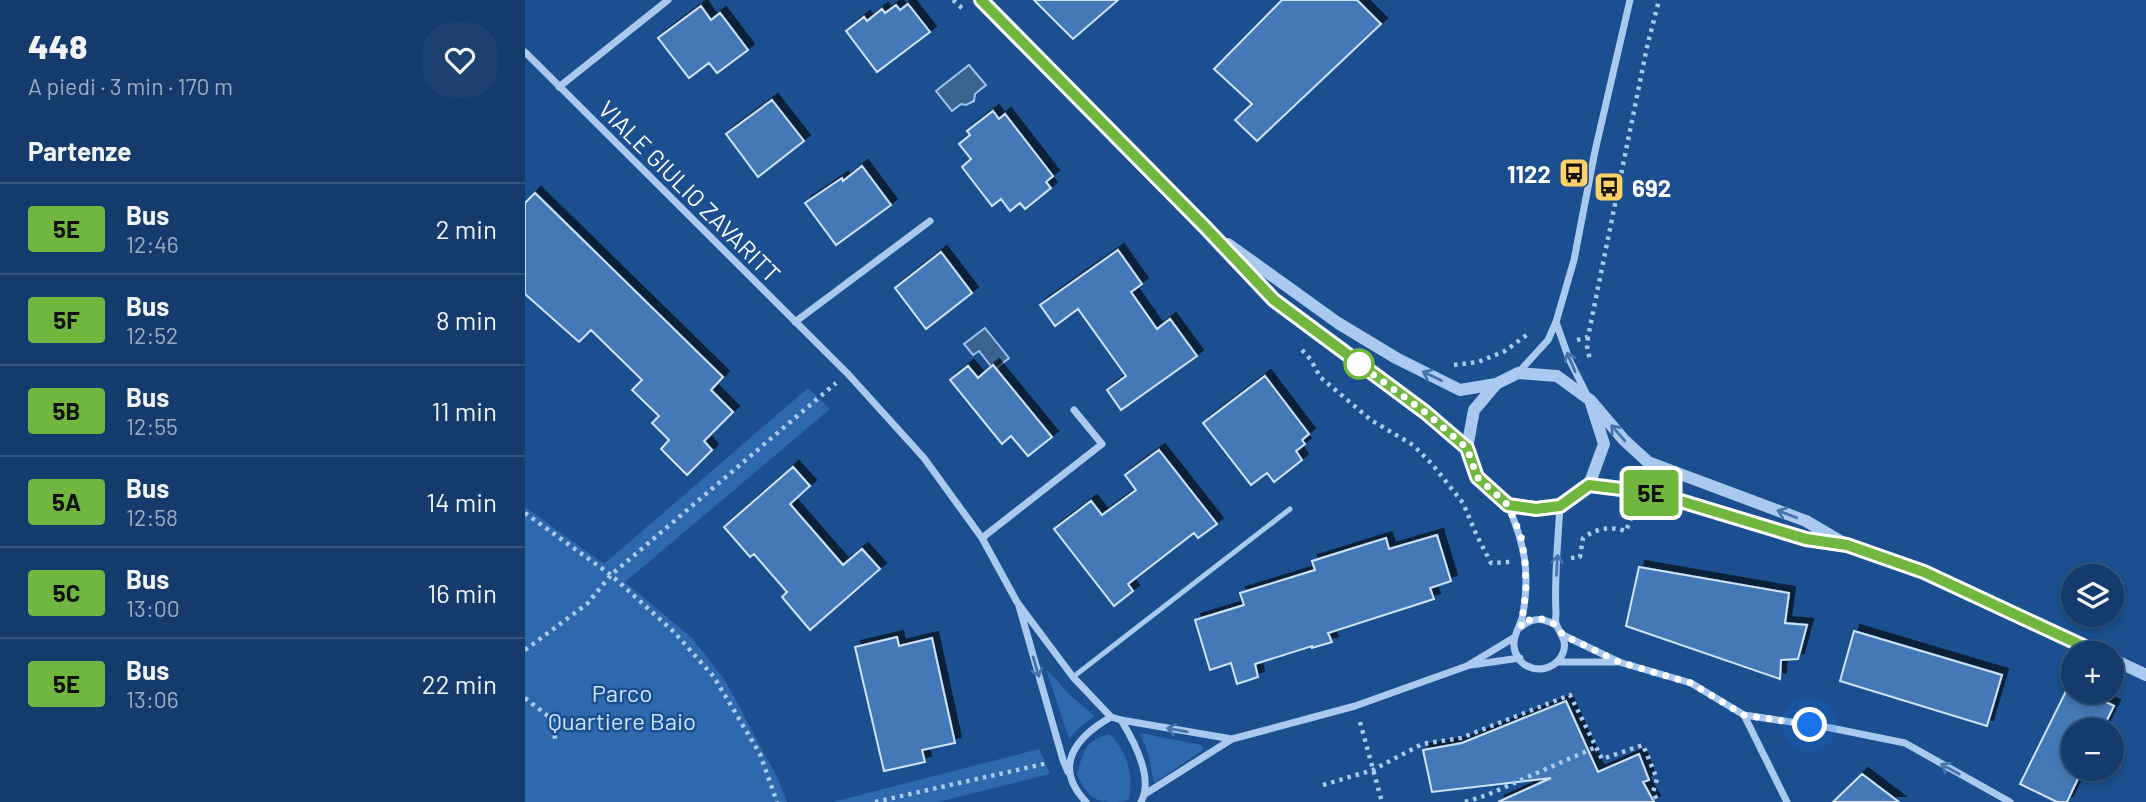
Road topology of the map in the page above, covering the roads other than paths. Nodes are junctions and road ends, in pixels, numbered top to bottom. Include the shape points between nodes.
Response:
1 (668, 0) edge
2 (981, 0) edge
3 (1630, 0) edge
4 (525, 52) edge
5 (559, 87) junction
6 (930, 221) dead end
7 (1205, 227) junction
8 (1556, 321) junction
9 (795, 322) junction
10 (1518, 373) junction
11 (1496, 384) junction
12 (1590, 400) junction
13 (1074, 410) dead end
14 (1467, 448) junction
15 (1589, 485) junction
16 (1508, 505) junction
17 (1560, 506) junction
18 (1290, 509) dead end
19 (982, 538) junction
20 (1847, 545) junction
21 (1017, 602) junction
22 (1556, 625) junction
23 (1521, 627) junction
24 (1563, 635) junction
25 (1515, 637) junction
26 (2072, 641) edge
27 (1520, 658) junction
28 (1557, 662) junction
29 (1619, 662) junction
30 (2124, 665) edge
31 (1467, 666) junction
32 (2146, 675) edge
33 (1073, 677) junction
34 (1744, 715) junction
35 (1111, 717) junction
36 (1121, 720) junction
37 (1232, 739) junction
38 (1069, 772) junction
39 (1075, 790) junction
40 (1145, 794) junction
41 (1076, 802) edge
42 (1086, 802) edge
43 (1140, 802) edge
44 (1787, 802) edge
45 (2010, 802) edge

1 - 5 street
2 - 7 street
3 - 8 street via 1574,260
4 - 5 street, VIALE GIULIO ZAVARITT
5 - 9 street, VIALE GIULIO ZAVARITT
6 - 9 street
11 -> 7 street via 1460,390 1396,358 1338,323
7 - 14 street via 1274,300
8 - 10 street via 1548,340
12 -> 8 street
9 - 19 street, VIALE GIULIO ZAVARITT via 924,458
10 - 11 street
10 - 12 street via 1556,376
11 - 14 street via 1474,410
12 - 15 street via 1604,444
20 -> 12 street via 1805,521 1649,462
13 - 19 street via 1103,444
14 - 16 street via 1477,477
15 - 17 street
15 - 20 street via 1654,493 1806,539
16 - 17 street
16 - 23 street via 1525,561
22 -> 17 street
18 - 33 lane
19 - 21 street, VIALE GIULIO ZAVARITT
20 - 26 street via 1924,572
21 - 33 street, VIALE GIULIO ZAVARITT
21 -> 38 street, VIALE GIULIO ZAVARITT
22 - 23 street via 1543,619 1529,620
22 - 24 street
23 - 25 street
24 - 28 street via 1563,654
24 - 29 street
25 - 27 street
25 - 31 street
27 - 28 street via 1529,667 1540,669
27 - 31 street
28 - 29 street
29 - 34 street via 1691,683
30 - 32 street
31 - 37 street via 1355,706
33 - 35 street, VIALE GIULIO ZAVARITT
34 - 44 street
45 -> 34 street via 1905,743
35 - 36 street
35 - 38 street via 1092,728 1074,750
37 -> 36 street
36 - 40 street via 1140,755
37 - 40 street
38 - 39 street, VIALE GIULIO ZAVARITT
39 - 41 street
39 - 42 street
40 - 43 street

